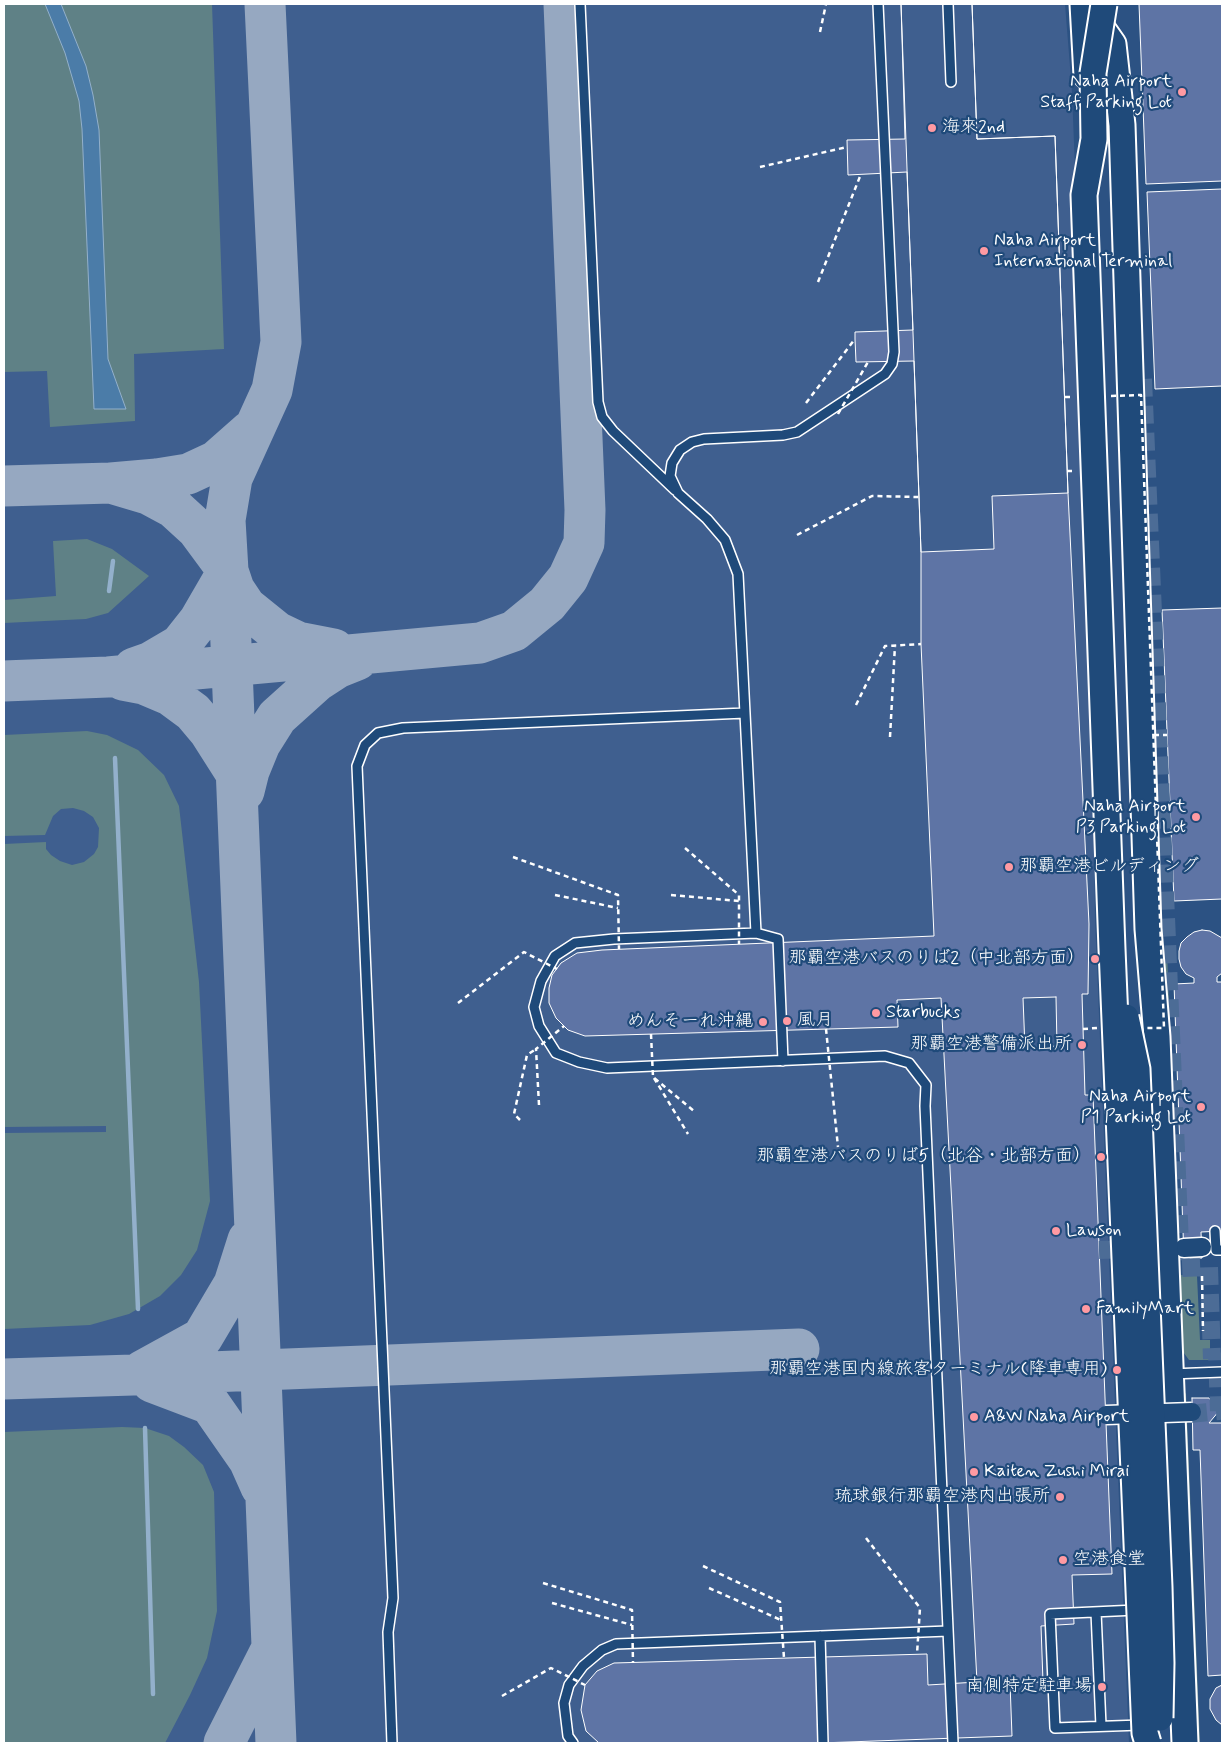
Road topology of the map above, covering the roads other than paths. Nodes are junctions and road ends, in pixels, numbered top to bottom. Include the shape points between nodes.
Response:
1 (580, 4) edge
2 (878, 4) edge
3 (948, 4) edge
4 (1084, 4) edge
5 (1104, 4) edge
6 (951, 82) dead end
7 (678, 493) junction
8 (745, 714) junction
9 (756, 933) junction
10 (783, 1061) junction
11 (1215, 1231) dead end
12 (1202, 1247) dead end
13 (1184, 1248) dead end
14 (1222, 1250) edge
15 (1222, 1372) edge
16 (1170, 1374) junction
17 (1192, 1412) tunnel mouth
18 (1106, 1415) dead end
19 (1136, 1610) junction
20 (1096, 1612) junction
21 (948, 1631) junction
22 (820, 1636) junction
23 (1101, 1726) junction
24 (1145, 1739) edge
25 (392, 1743) edge
26 (573, 1743) edge
27 (823, 1743) edge
28 (953, 1743) edge
29 (1185, 1743) edge

1 - 7 lane via 598,402 602,417 612,431
2 - 7 lane via 892,364 885,374 797,432 783,436 692,442 680,450 672,463 670,476
3 - 6 lane
4 - 16 street via 1113,44 1122,125 1148,929 1157,1037
4 - 19 street via 1116,741 1118,844 1104,914 1106,986
5 - 24 street, bridge via 1093,73 1094,139 1084,195
7 - 8 lane via 725,540 738,574
8 - 9 lane
8 - 25 lane via 402,728 378,732 365,745 357,766 393,1598 388,1632
9 - 10 lane via 778,939
9 - 10 lane via 575,943 555,956 540,981 534,1007 539,1026 556,1053 579,1062 607,1068
10 - 21 lane via 885,1056 909,1063 926,1085
11 - 14 lane via 1216,1250
12 - 13 street
15 - 16 lane
16 - 29 street
17 - 18 street, bridge
19 - 20 lane
19 - 24 street
20 - 23 lane
20 - 23 lane via 1050,1614 1055,1728
21 - 22 lane
21 - 28 lane
22 - 26 lane via 616,1644 602,1650 583,1666 569,1686 564,1703 568,1736
22 - 27 lane
23 - 24 lane

